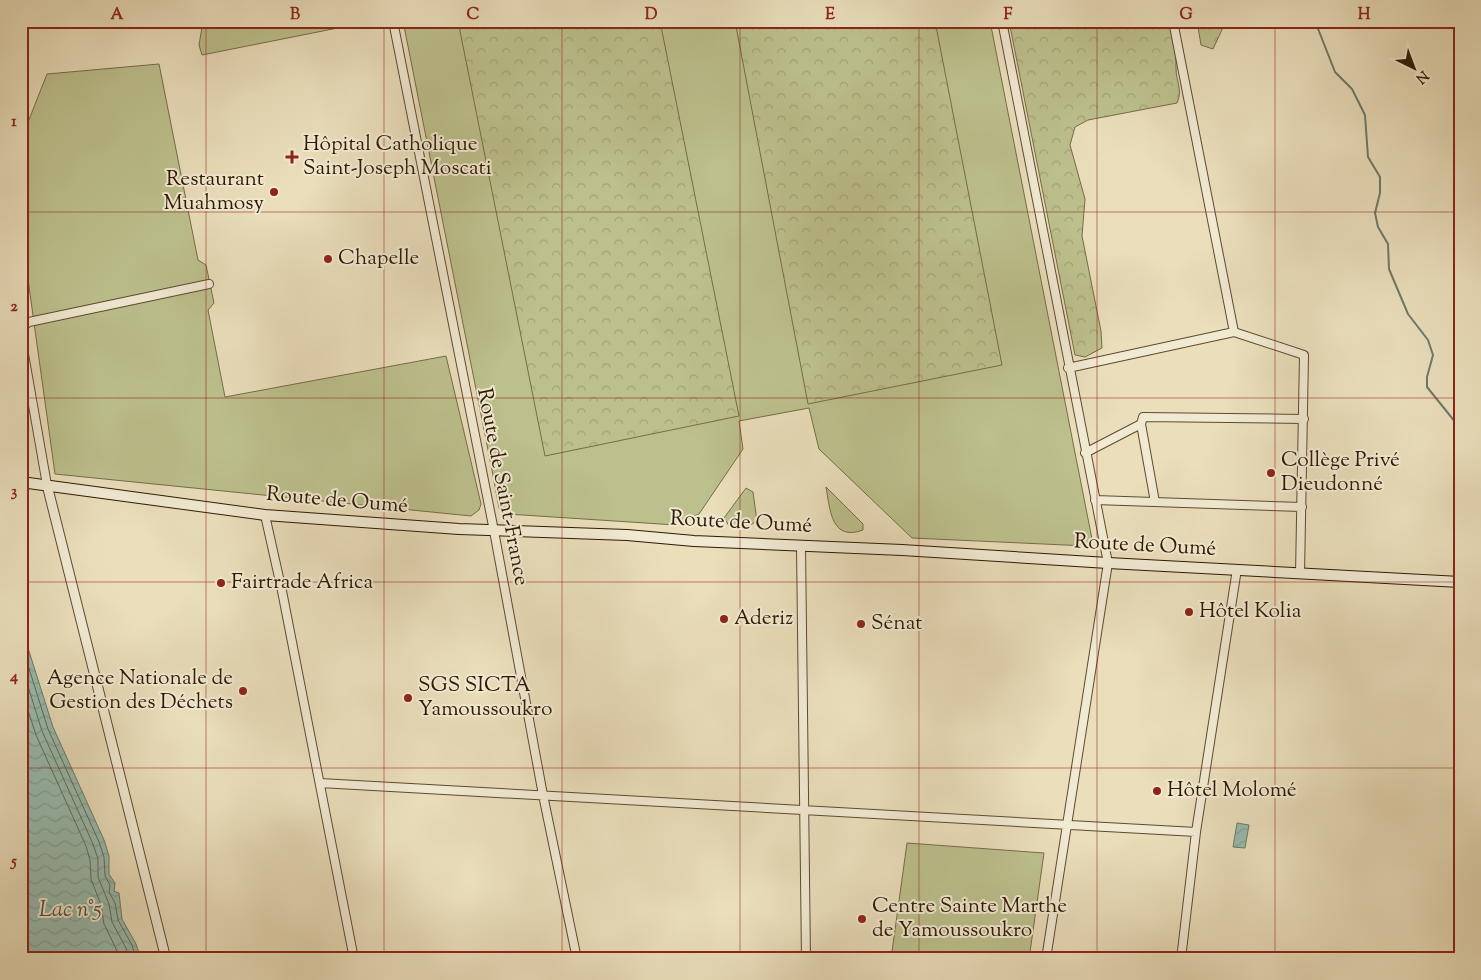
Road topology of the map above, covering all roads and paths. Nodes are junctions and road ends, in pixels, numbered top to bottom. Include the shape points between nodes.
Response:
1 (393, 21) edge
2 (1002, 21) edge
3 (1173, 21) edge
4 (209, 284) dead end
5 (21, 328) edge
6 (1234, 332) junction
7 (21, 337) edge
8 (1068, 368) junction
9 (1304, 419) junction
10 (1141, 424) junction
11 (1085, 453) junction
12 (21, 482) edge
13 (47, 485) junction
14 (1095, 500) junction
15 (1155, 502) junction
16 (1302, 507) junction
17 (265, 514) junction
18 (494, 531) junction
19 (801, 546) junction
20 (1108, 563) junction
21 (1237, 569) junction
22 (1300, 574) junction
23 (1460, 582) edge
24 (320, 783) junction
25 (543, 794) junction
26 (803, 810) junction
27 (1066, 825) junction
28 (1196, 832) junction
29 (166, 959) edge
30 (354, 959) edge
31 (576, 959) edge
32 (806, 959) edge
33 (1046, 959) edge
34 (1181, 959) edge

1 - 18 street, Route de Saint-France
2 - 8 street
3 - 6 street
4 - 5 street via 29,322
6 - 8 street
6 - 9 street via 1304,356
7 - 13 street
8 - 11 street
9 - 10 street via 1143,417
9 - 16 street
10 - 11 street
10 - 15 street
11 - 14 street
12 - 13 main road, Route de Oumé
13 - 17 main road, Route de Oumé
13 - 29 street
14 - 15 street
14 - 20 street
15 - 16 street
16 - 22 street
17 - 18 main road, Route de Oumé
17 - 24 street
18 - 19 main road, Route de Oumé
18 - 25 street, Route de Saint-France
19 - 20 main road, Route de Oumé
19 - 26 street
20 - 21 main road, Route de Oumé
20 - 27 street
21 - 22 main road, Route de Oumé
21 - 28 street
22 - 23 main road, Route de Oumé
24 - 25 street
24 - 30 street
25 - 26 street
25 - 31 street, Route de Saint-France
26 - 27 street
26 - 32 street
27 - 28 street
27 - 33 street
28 - 34 street

